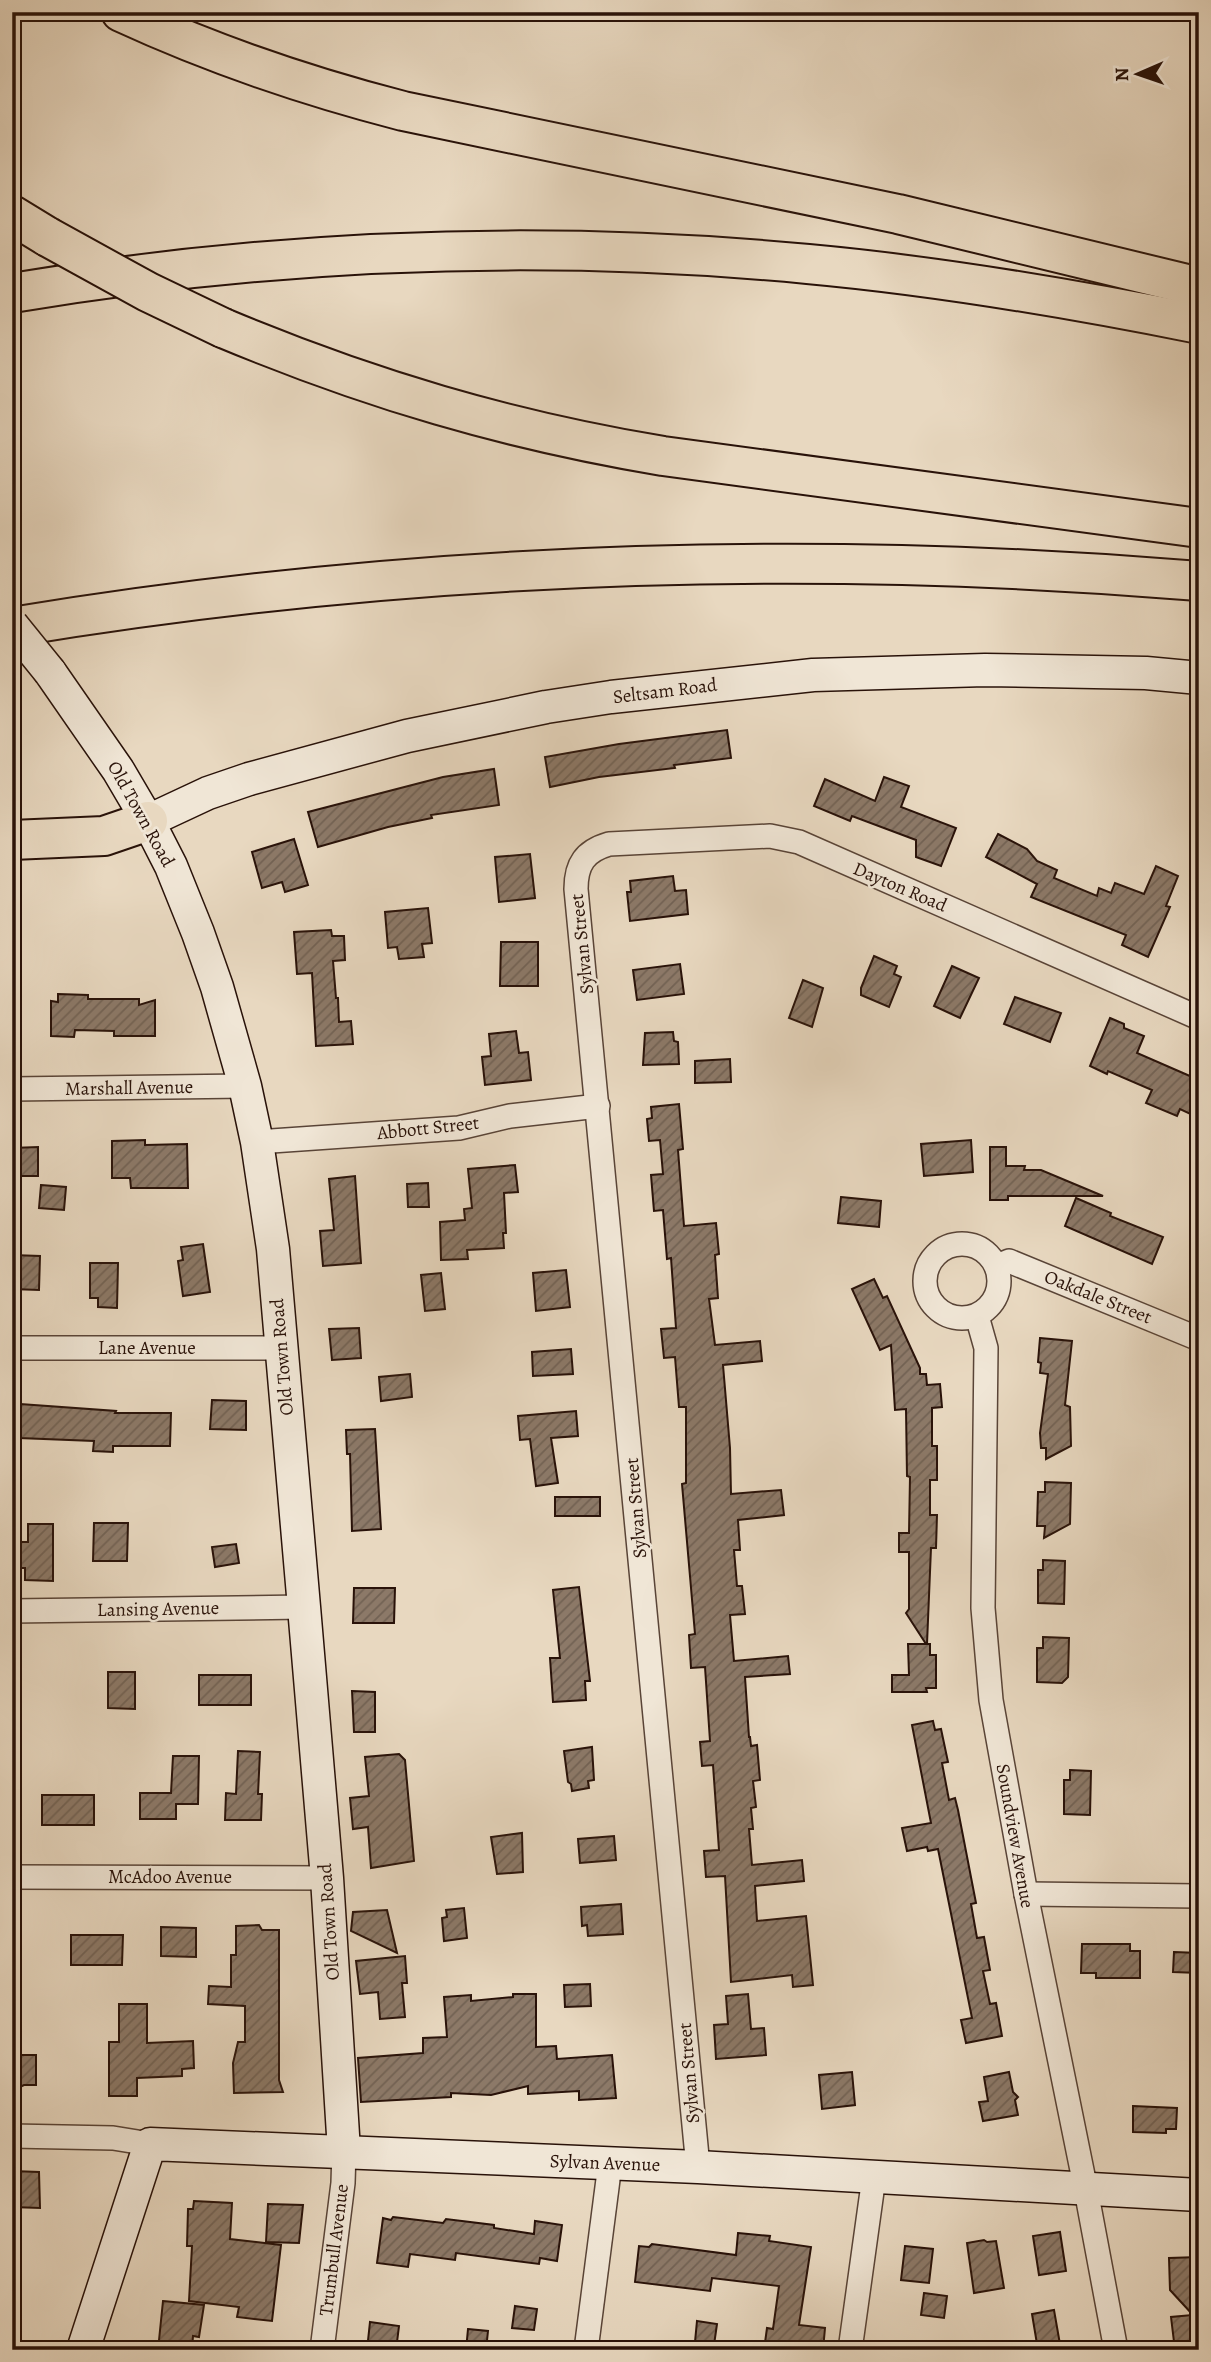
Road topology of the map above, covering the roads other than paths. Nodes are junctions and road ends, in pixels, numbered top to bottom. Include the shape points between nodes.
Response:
1 (121, 12) edge
2 (12, 215) edge
3 (1199, 287) edge
4 (12, 293) edge
5 (1199, 324) edge
6 (1199, 528) edge
7 (1199, 581) edge
8 (12, 626) edge
9 (1199, 678) edge
10 (148, 821) junction
11 (12, 840) edge
12 (587, 853) joint
13 (1199, 1018) edge
14 (245, 1086) junction
15 (12, 1089) edge
16 (598, 1106) junction
17 (257, 1142) junction
18 (997, 1266) junction
19 (978, 1316) junction
20 (1199, 1339) edge
21 (12, 1348) edge
22 (281, 1348) junction
23 (304, 1607) junction
24 (12, 1611) edge
25 (12, 1877) edge
26 (327, 1878) junction
27 (1026, 1894) junction
28 (1199, 1896) edge
29 (12, 2136) edge
30 (150, 2144) junction
31 (344, 2151) junction
32 (610, 2164) junction
33 (698, 2167) junction
34 (874, 2177) junction
35 (1086, 2190) junction
36 (1199, 2195) edge
37 (83, 2350) edge
38 (322, 2350) edge
39 (586, 2350) edge
40 (850, 2350) edge
41 (1116, 2350) edge

1 - 3 highway via 246,65 323,91 898,214
2 - 6 highway, bridge via 124,279 223,328 340,374 499,423 663,456
4 - 5 highway via 188,268 343,256 627,253 889,272
7 - 8 highway via 888,564 607,566 299,587
8 - 10 main road, Old Town Road, bridge via 50,672
9 - 10 main road, Seltsam Road via 972,670 813,676 611,696 383,743 249,779
10 - 11 highway via 104,836
10 - 14 main road, Old Town Road via 198,933
12 - 13 street, Dayton Road via 609,844 635,842 770,836 799,842
12 - 16 street, Sylvan Street via 576,889
14 - 15 street, Marshall Avenue
14 - 17 main road, Old Town Road
16 - 17 street, Abbott Street via 510,1116 458,1128
16 - 33 street, Sylvan Street
17 - 22 main road, Old Town Road via 273,1249
18 - 19 street via 1000,1277 995,1300
18 - 19 street via 982,1249 960,1244 939,1252 926,1271 927,1295 933,1306 954,1318
18 - 20 street, Oakdale Street via 1009,1261
19 - 27 street, Soundview Avenue via 986,1348 983,1608 990,1700
21 - 22 street, Lane Avenue
22 - 23 main road, Old Town Road
23 - 24 street, Lansing Avenue
23 - 26 main road, Old Town Road
25 - 26 street, McAdoo Avenue
26 - 31 main road, Old Town Road
27 - 28 street
27 - 35 street, Soundview Avenue
29 - 30 street, Sylvan Avenue via 113,2138
30 - 31 main road, Sylvan Avenue
30 - 37 main road
31 - 32 main road, Sylvan Avenue
31 - 38 street, Trumbull Avenue
32 - 33 main road, Sylvan Avenue
32 - 39 street
33 - 34 main road, Sylvan Avenue
34 - 35 main road, Sylvan Avenue
34 - 40 street
35 - 36 main road, Sylvan Avenue
35 - 41 street, Soundview Avenue

